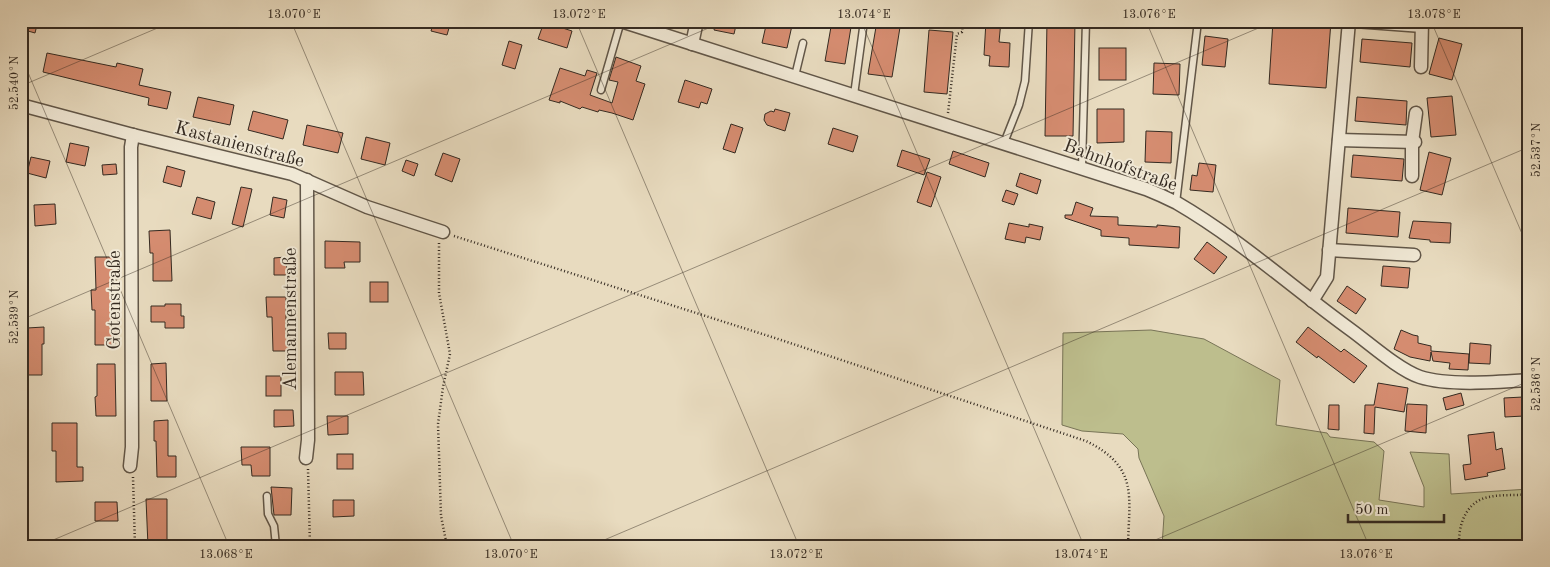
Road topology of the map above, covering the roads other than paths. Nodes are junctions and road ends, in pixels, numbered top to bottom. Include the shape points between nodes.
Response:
1 (621, 21) edge
2 (697, 21) edge
3 (864, 21) edge
4 (1030, 21) edge
5 (1086, 21) edge
6 (1198, 21) edge
7 (1349, 21) edge
8 (1355, 21) edge
9 (1422, 24) edge
10 (692, 44) junction
11 (803, 44) dead end
12 (1421, 67) dead end
13 (795, 76) junction
14 (601, 90) dead end
15 (854, 95) junction
16 (21, 105) edge
17 (1416, 113) dead end
18 (133, 135) junction
19 (1338, 140) junction
20 (1413, 142) junction
21 (1004, 143) junction
22 (1082, 167) junction
23 (1412, 176) dead end
24 (307, 180) junction
25 (1176, 203) junction
26 (443, 232) road end
27 (1329, 250) junction
28 (1414, 255) dead end
29 (1312, 302) junction
30 (1529, 380) edge
31 (306, 458) road end
32 (130, 466) road end
33 (267, 496) dead end
34 (276, 546) edge

1 - 10 street, Bahnhofstraße
1 - 14 lane
2 - 10 street
3 - 15 lane
4 - 21 lane via 1025,80
5 - 22 lane
6 - 25 lane
7 - 19 street
8 - 9 street
9 - 12 street
10 - 13 street, Bahnhofstraße
11 - 13 lane
13 - 15 street, Bahnhofstraße
15 - 21 street, Bahnhofstraße
16 - 18 street, Kastanienstraße
17 - 20 street
18 - 24 street, Kastanienstraße
18 - 32 street, Gotenstraße
19 - 20 street
19 - 27 street
20 - 23 street
21 - 22 street, Bahnhofstraße
22 - 25 street, Bahnhofstraße via 1146,188
24 - 26 street, Kastanienstraße via 367,207
24 - 31 street, Alemannenstraße
25 - 29 street, Bahnhofstraße via 1240,246
27 - 28 street
27 - 29 street via 1327,277
29 - 30 street, Bahnhofstraße via 1418,376 1447,381
33 - 34 lane

